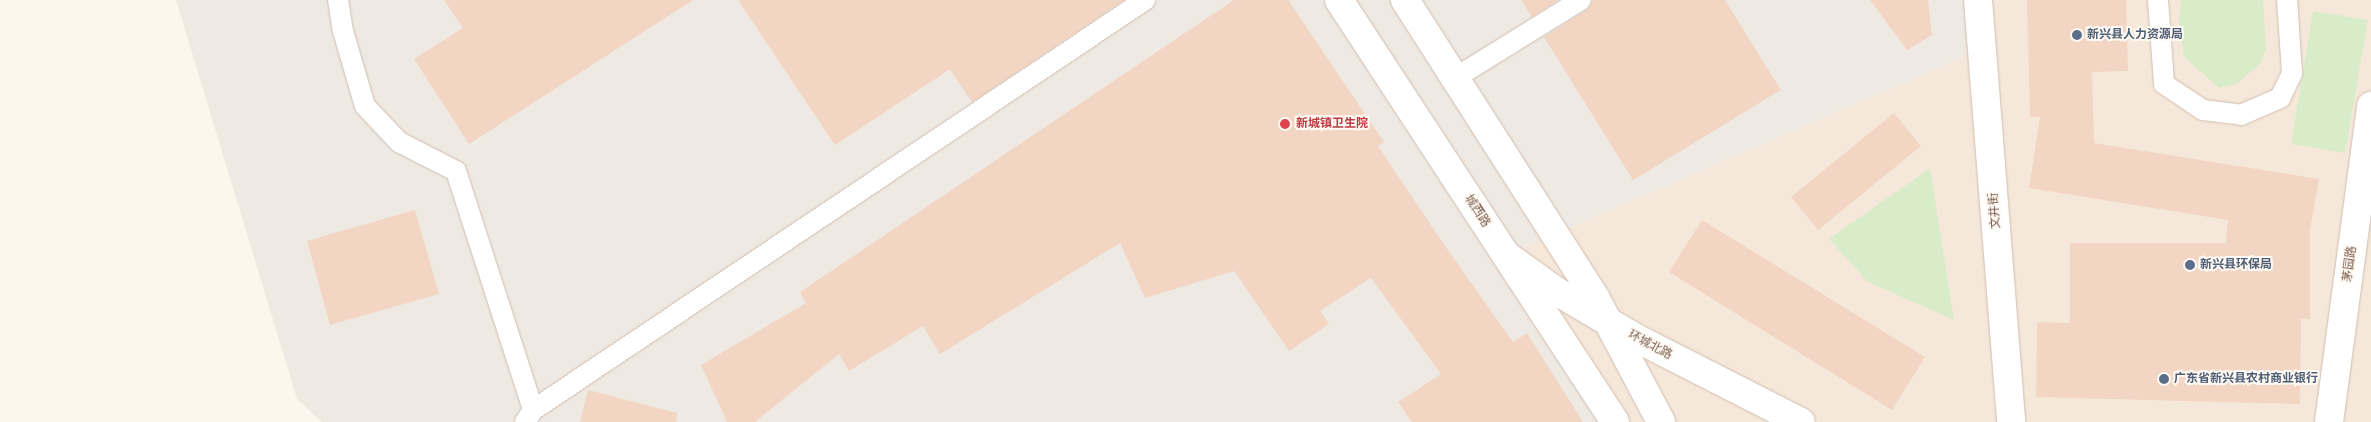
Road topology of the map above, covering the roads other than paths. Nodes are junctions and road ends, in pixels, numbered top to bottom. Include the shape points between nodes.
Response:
1 (338, 0) edge
2 (1145, 0) edge
3 (1339, 0) edge
4 (1405, 0) edge
5 (1581, 0) edge
6 (1978, 0) edge
7 (2158, 0) edge
8 (2287, 0) edge
9 (1455, 78) junction
10 (2371, 106) edge
11 (1506, 255) junction
12 (529, 416) edge
13 (1615, 422) edge
14 (1662, 422) edge
15 (1801, 422) edge
16 (2011, 422) edge
17 (2329, 422) edge

1 - 12 lane via 343,31 365,106 399,142 456,172
2 - 12 lane
3 - 11 street, 城西路
4 - 9 street
5 - 9 lane
6 - 16 street, 文井街
7 - 8 lane via 2164,84 2203,110 2241,115 2280,98 2292,73
9 - 14 street via 1596,299
10 - 17 street, 茅园路
11 - 13 street, 城西路
11 - 15 street, 环城北路 via 1556,292 1634,337

